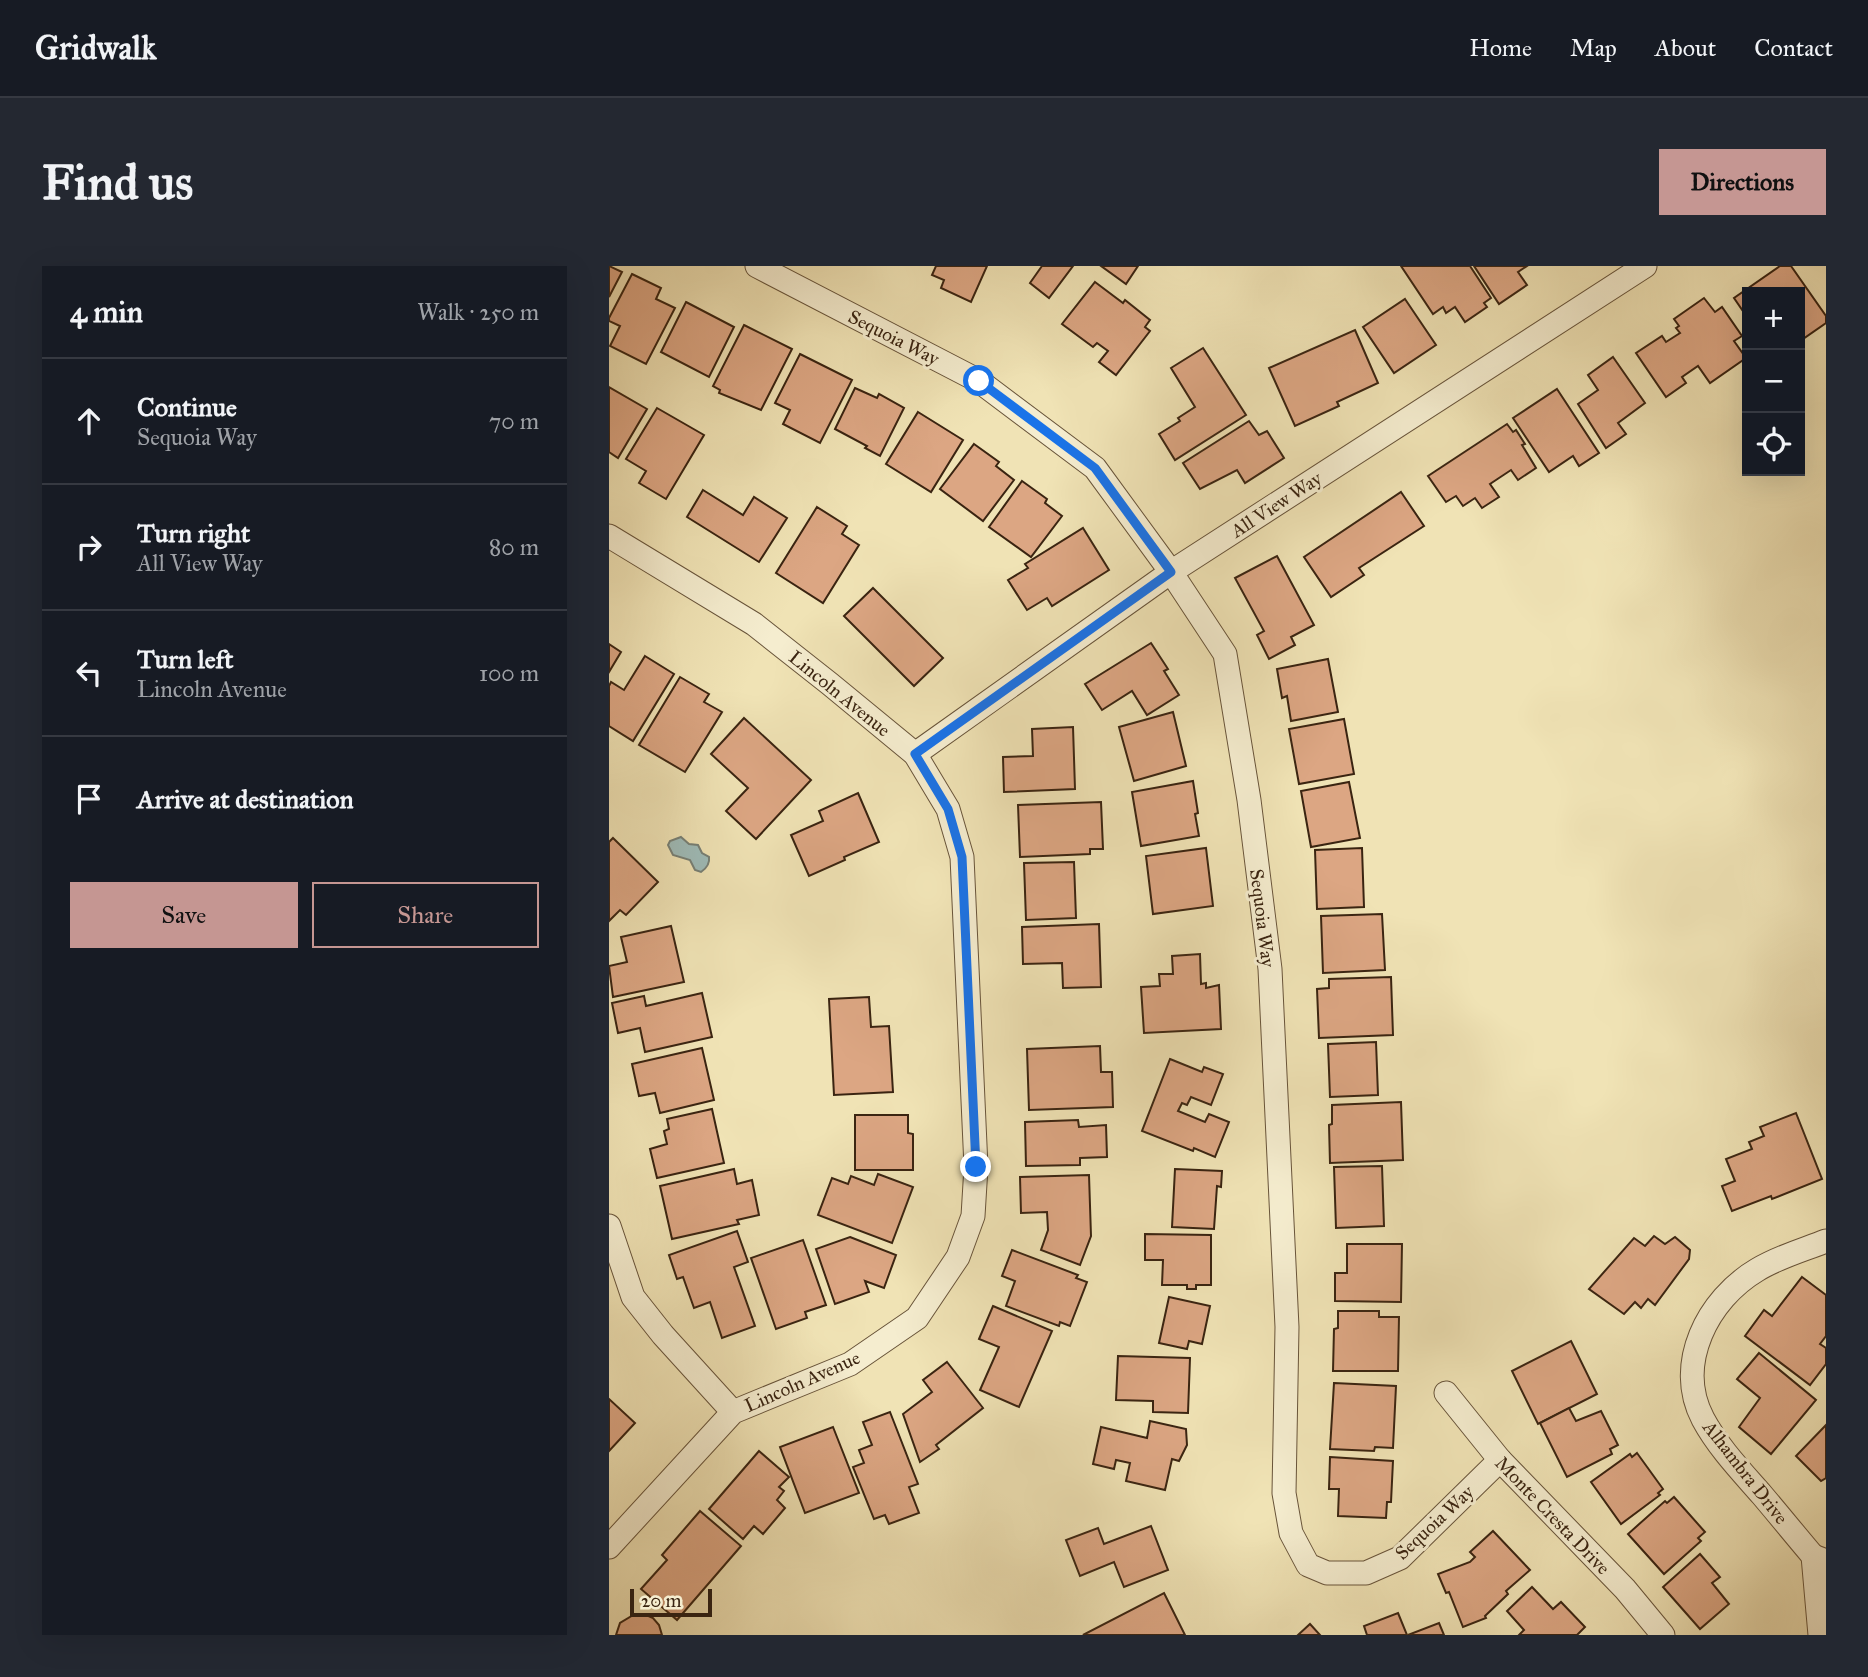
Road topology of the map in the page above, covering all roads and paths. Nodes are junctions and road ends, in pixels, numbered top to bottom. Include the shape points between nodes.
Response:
1 (757, 266) edge
2 (1645, 266) edge
3 (609, 536) edge
4 (1171, 572) junction
5 (915, 754) junction
6 (609, 1226) edge
7 (1826, 1241) edge
8 (1446, 1393) dead end
9 (733, 1412) junction
10 (1500, 1460) junction
11 (609, 1547) edge
12 (1819, 1559) edge
13 (1663, 1635) edge
14 (1820, 1635) edge

1 - 4 street, Sequoia Way via 979,381 1095,468
2 - 4 street, All View Way
3 - 5 street, Lincoln Avenue via 754,624
4 - 5 street, All View Way
4 - 10 street, Sequoia Way via 1225,654 1269,956 1287,1327 1284,1493 1291,1534 1308,1565 1327,1573 1366,1573 1400,1558
5 - 9 street, Lincoln Avenue via 948,809 962,857 976,1167 973,1216 958,1257 917,1318 850,1364
6 - 9 street via 633,1297
7 - 12 street, Alhambra Drive via 1757,1270 1719,1301 1697,1344 1692,1374 1703,1420 1730,1458
8 - 10 street, Monte Cresta Drive
9 - 11 street, Lincoln Avenue
10 - 13 street, Monte Cresta Drive via 1625,1589
12 - 14 street

